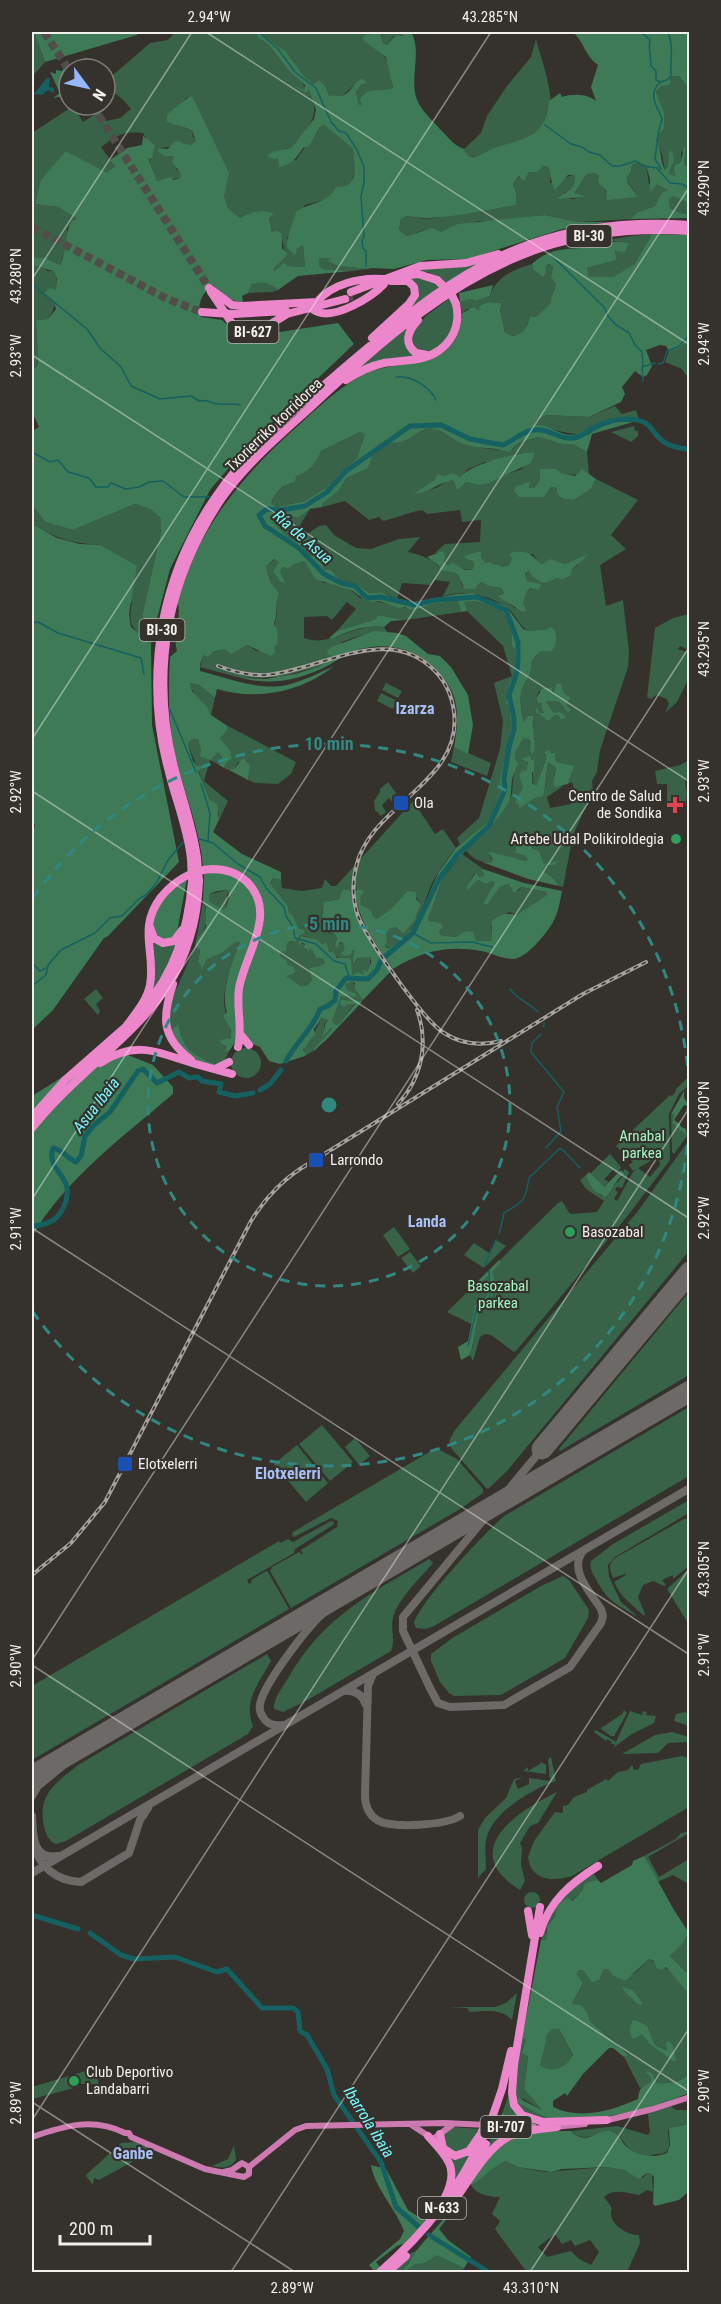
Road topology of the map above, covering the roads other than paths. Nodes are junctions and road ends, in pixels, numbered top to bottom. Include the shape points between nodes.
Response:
1 (690, 225) edge
2 (652, 226) junction
3 (690, 231) edge
4 (528, 245) junction
5 (387, 280) junction
6 (353, 293) tunnel mouth
7 (445, 296) junction
8 (342, 297) tunnel mouth
9 (315, 305) junction
10 (202, 312) tunnel mouth
11 (432, 354) junction
12 (321, 388) junction
13 (331, 388) junction
14 (183, 809) junction
15 (195, 881) junction
16 (188, 916) junction
17 (150, 922) junction
18 (180, 965) junction
19 (127, 1025) junction
20 (240, 1033) junction
21 (249, 1045) dead end
22 (238, 1047) dead end
23 (229, 1062) dead end
24 (195, 1063) junction
25 (204, 1067) junction
26 (232, 1074) dead end
27 (76, 1080) junction
28 (32, 1117) edge
29 (32, 1128) edge
30 (598, 1866) dead end
31 (540, 1908) dead end
32 (528, 1911) dead end
33 (534, 1954) junction
34 (511, 2064) junction
35 (690, 2097) edge
36 (607, 2120) junction
37 (492, 2121) junction
38 (410, 2124) junction
39 (433, 2124) junction
40 (456, 2124) junction
41 (557, 2127) junction
42 (487, 2131) junction
43 (441, 2133) junction
44 (427, 2135) junction
45 (32, 2137) edge
46 (238, 2166) junction
47 (249, 2167) junction
48 (221, 2173) junction
49 (241, 2177) junction
50 (443, 2215) junction
51 (405, 2250) junction
52 (380, 2272) edge
53 (388, 2272) edge

1 - 2 highway, Txorierriko korridorea / BI-30
2 - 3 highway, Txorierriko korridorea / BI-30
2 - 4 highway, Txorierriko korridorea / BI-30 via 599,228
2 - 7 highway, Txorierriko korridorea / BI-30 via 540,249 480,275
4 - 5 highway via 473,261 420,266
4 - 12 highway, Txorierriko korridorea / BI-30 via 480,266 434,295
5 - 6 highway
5 - 9 highway via 354,282 324,294
5 - 9 highway via 365,301 335,312 317,312
5 - 11 highway, bridge via 418,274 437,280 452,293 458,315 455,330 444,346
5 - 12 highway via 411,283 415,290 413,299
7 - 11 highway via 408,333 413,351
7 - 13 highway, Txorierriko korridorea / BI-30
8 - 9 highway
9 - 9 highway, BI-627 via 232,305 209,288 233,326 247,332 261,330 281,317
9 - 10 highway, bridge via 291,311
11 - 13 highway via 370,367
12 - 14 highway, Txorierriko korridorea / BI-30 via 239,466 188,545 173,584 157,672 159,718 166,760
13 - 14 highway, Txorierriko korridorea / BI-30 via 264,450 230,488 204,528 179,586 167,636 164,687 170,749
14 - 15 highway, Txorierriko korridorea / BI-30, bridge
15 - 16 highway, Txorierriko korridorea / BI-30
15 - 18 highway, Txorierriko korridorea / BI-30 via 194,921
16 - 17 highway via 179,937 167,943 154,938
16 - 19 highway, Txorierriko korridorea / BI-30 via 166,977 148,1004
17 - 19 highway via 149,987
17 - 20 highway via 154,908 167,890 194,873 227,871 250,885 259,901 261,919 239,988
18 - 24 highway via 166,1006 166,1024 175,1046
18 - 27 highway, Txorierriko korridorea / BI-30 via 144,1018
19 - 28 highway, Txorierriko korridorea / BI-30 via 70,1075
20 - 21 highway
20 - 22 highway
23 - 25 highway via 220,1068
24 - 25 highway
24 - 27 highway via 155,1050 132,1049 111,1056
25 - 26 highway
27 - 29 highway, Txorierriko korridorea / BI-30
30 - 33 highway via 569,1885 554,1902 545,1917
31 - 33 highway
32 - 34 highway via 531,1948
33 - 34 highway
34 - 36 highway via 512,2100 522,2115 543,2122
34 - 37 highway, N-633
34 - 37 highway, N-633
35 - 36 main road, BI-707
36 - 41 main road, BI-707
37 - 42 highway, N-633, bridge
38 - 39 main road, BI-707
38 - 44 main road
38 - 47 main road, BI-707 via 298,2128
39 - 40 main road, BI-707
39 - 43 main road via 440,2126
39 - 44 main road via 427,2128
40 - 41 main road, BI-707
40 - 43 main road
41 - 50 highway via 521,2133 500,2142
42 - 43 highway via 460,2156 443,2148
42 - 50 highway, N-633 via 477,2163
42 - 51 highway, N-633 via 443,2208
43 - 44 main road via 434,2139
44 - 51 highway via 449,2162 452,2182
45 - 48 main road via 68,2125 103,2126
46 - 47 main road via 244,2163
46 - 48 main road
46 - 49 main road
47 - 49 main road via 249,2174
48 - 49 main road
50 - 53 highway, N-633
51 - 52 highway, N-633

